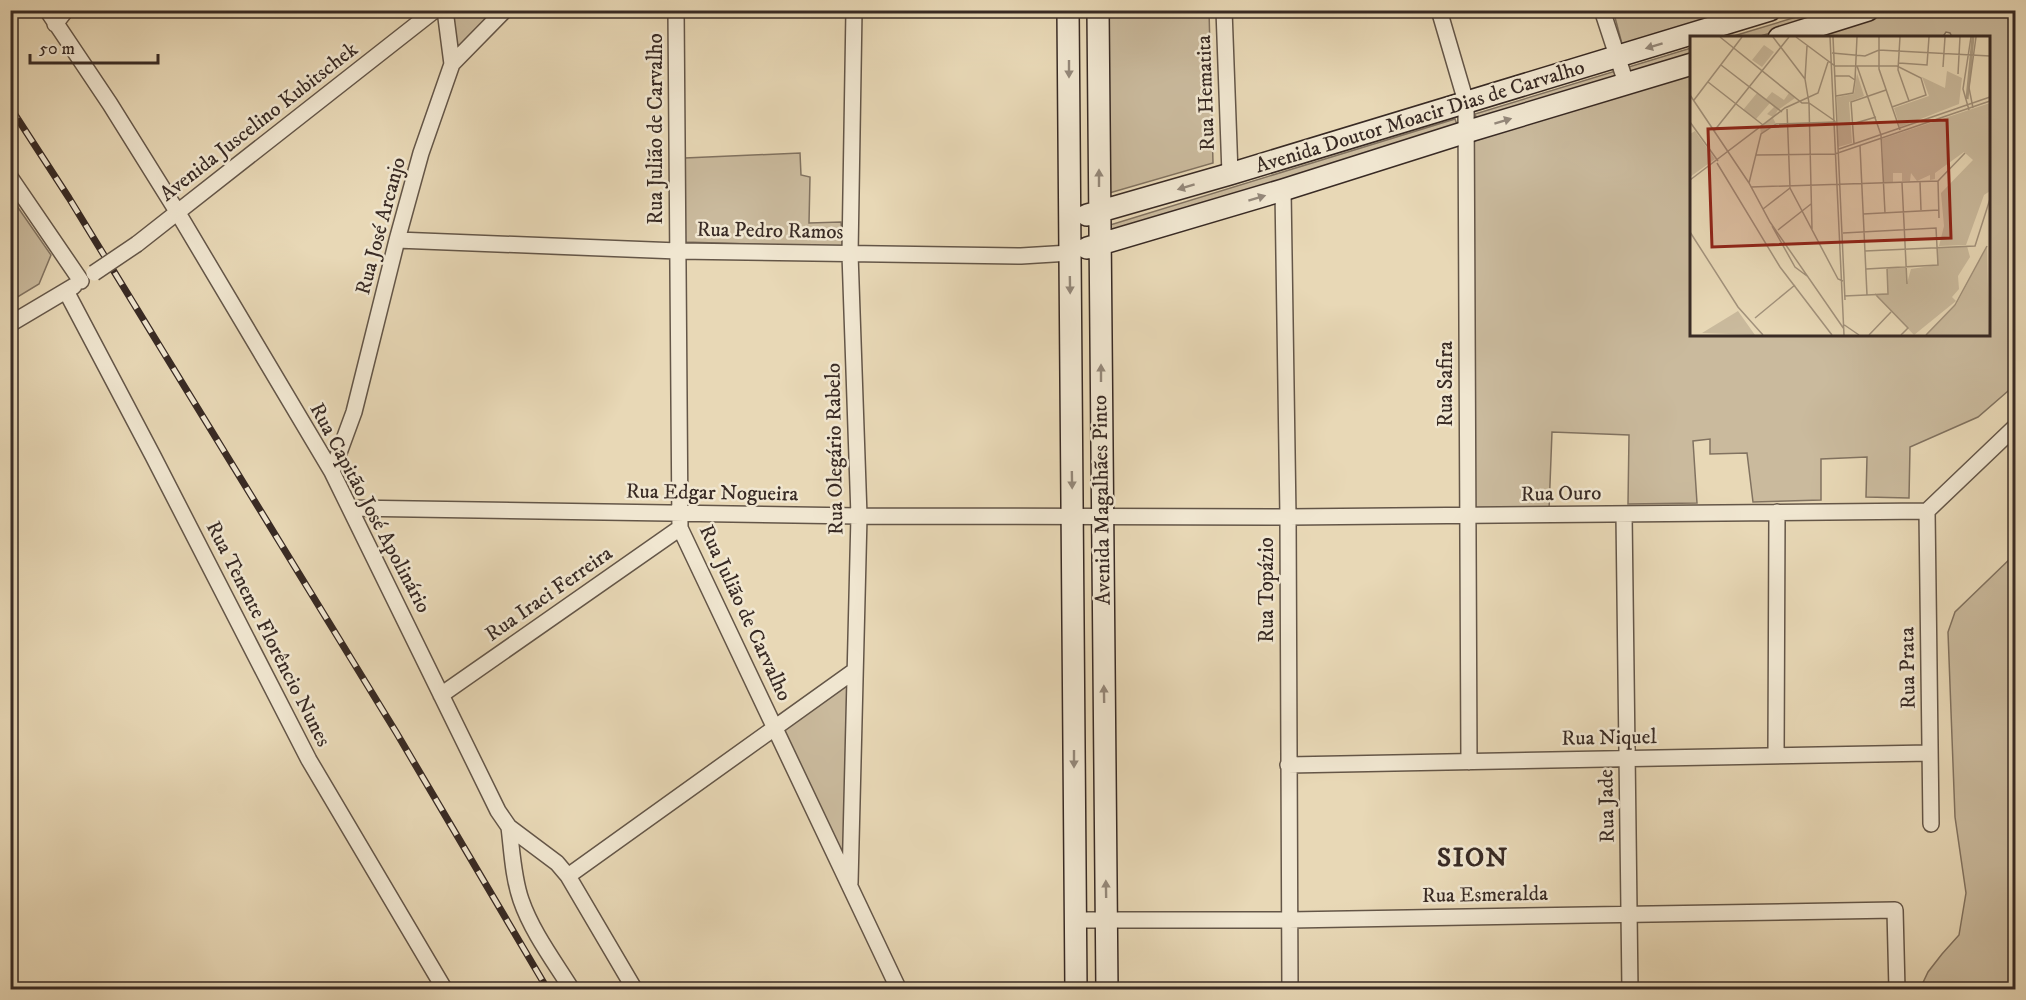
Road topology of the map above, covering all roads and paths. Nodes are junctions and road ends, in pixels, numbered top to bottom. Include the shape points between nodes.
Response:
1 (66, 10) edge
2 (435, 10) edge
3 (445, 10) edge
4 (505, 10) edge
5 (676, 10) edge
6 (854, 10) edge
7 (1068, 10) edge
8 (1098, 10) edge
9 (1224, 10) edge
10 (1439, 10) edge
11 (1602, 10) edge
12 (1770, 10) edge
13 (1868, 10) edge
14 (51, 17) edge
15 (1785, 36) edge
16 (1617, 58) junction
17 (452, 64) junction
18 (1690, 65) edge
19 (1626, 83) junction
20 (1466, 102) junction
21 (1466, 132) junction
22 (1230, 174) junction
23 (10, 177) edge
24 (1283, 190) junction
25 (178, 213) junction
26 (1099, 213) junction
27 (1070, 219) junction
28 (397, 240) junction
29 (1100, 245) junction
30 (678, 251) junction
31 (1070, 253) junction
32 (850, 254) junction
33 (81, 281) junction
34 (66, 291) junction
35 (10, 324) edge
36 (1071, 409) junction
37 (1101, 410) junction
38 (2016, 426) edge
39 (332, 472) junction
40 (350, 508) junction
41 (1927, 511) junction
42 (1777, 512) junction
43 (1624, 514) junction
44 (1072, 515) junction
45 (859, 516) junction
46 (1103, 516) junction
47 (1468, 516) junction
48 (1288, 517) junction
49 (681, 521) junction
50 (854, 671) junction
51 (441, 695) junction
52 (776, 726) junction
53 (1930, 753) junction
54 (1776, 756) junction
55 (1627, 759) junction
56 (1469, 762) junction
57 (1288, 765) junction
58 (1931, 824) dead end
59 (509, 827) junction
60 (568, 876) junction
61 (849, 887) junction
62 (1629, 913) junction
63 (1075, 920) junction
64 (1107, 920) junction
65 (1289, 920) junction
66 (445, 990) edge
67 (572, 990) edge
68 (634, 990) edge
69 (899, 990) edge
70 (1076, 990) edge
71 (1107, 990) edge
72 (1290, 990) edge
73 (1630, 990) edge
74 (1897, 990) edge

1 - 14 street
2 - 25 street, Avenida Juscelino Kubitschek
3 - 17 street
4 - 17 street, Rua José Arcanjo
5 - 30 street, Rua Julião de Carvalho
6 - 32 street, Rua Olegário Rabelo
7 -> 27 main road, Avenida Magalhães Pinto
26 -> 8 main road, Avenida Magalhães Pinto
9 - 22 street, Rua Hematita
10 - 20 street, Rua Safira
11 - 16 street
12 -> 16 main road, Avenida Doutor Moacir Dias de Carvalho
13 - 15 main road
14 - 25 street, Rua Capitão José Apolinário
16 - 19 street
16 - 20 main road, Avenida Doutor Moacir Dias de Carvalho
17 - 28 street, Rua José Arcanjo via 421,153
18 - 19 main road, Avenida Doutor Moacir Dias de Carvalho
21 -> 19 main road, Avenida Doutor Moacir Dias de Carvalho
20 - 21 street, Rua Safira
20 - 22 main road, Avenida Doutor Moacir Dias de Carvalho
21 - 24 main road, Avenida Doutor Moacir Dias de Carvalho
21 - 47 street, Rua Safira
22 -> 26 main road, Avenida Doutor Moacir Dias de Carvalho
23 - 33 street
29 -> 24 main road, Avenida Doutor Moacir Dias de Carvalho
24 - 48 street, Rua Topázio
25 - 33 street, Avenida Juscelino Kubitschek, bridge
25 - 39 street, Rua Capitão José Apolinário
26 - 27 main road, Avenida Doutor Moacir Dias de Carvalho
26 - 29 main road, Avenida Magalhães Pinto
27 - 31 main road, Avenida Magalhães Pinto
28 - 30 street, Rua Pedro Ramos
28 - 39 street, Rua José Arcanjo via 364,379
29 - 31 main road, Avenida Doutor Moacir Dias de Carvalho
37 -> 29 main road, Avenida Magalhães Pinto
30 - 32 street, Rua Pedro Ramos
30 - 49 street, Rua Julião de Carvalho
31 - 32 street, Rua Pedro Ramos
31 -> 36 main road, Avenida Magalhães Pinto
32 - 45 street, Rua Olegário Rabelo
33 - 34 street, Avenida Juscelino Kubitschek
34 - 35 street, Avenida Juscelino Kubitschek
34 - 66 street, Rua Tenente Florêncio Nunes via 309,760
36 - 37 main road
36 -> 44 main road, Avenida Magalhães Pinto
37 - 46 main road, Avenida Magalhães Pinto
38 - 41 street
39 - 40 street, Rua Capitão José Apolinário
40 - 49 street, Rua Edgar Nogueira
40 - 51 street, Rua Capitão José Apolinário
41 - 42 street, Rua Ouro
41 - 53 street, Rua Prata
42 - 43 street, Rua Ouro
42 - 54 street
43 - 47 street, Rua Ouro
43 - 55 street, Rua Jade
44 - 45 street, Rua Edgar Nogueira
44 - 46 street, Rua Ouro
44 -> 63 main road, Avenida Magalhães Pinto
45 - 49 street, Rua Edgar Nogueira
45 - 50 street, Rua Olegário Rabelo
46 - 48 street, Rua Ouro
64 -> 46 main road, Avenida Magalhães Pinto
47 - 48 street, Rua Ouro
47 - 56 street, Rua Safira
48 - 57 street, Rua Topázio
49 - 51 street, Rua Iraci Ferreira
49 - 52 street, Rua Julião de Carvalho
50 - 52 street
50 - 61 street, Rua Olegário Rabelo
51 - 59 street, Rua Capitão José Apolinário
52 - 60 street
52 - 61 street, Rua Julião de Carvalho
53 - 54 street, Rua Niquel
53 - 58 street, Rua Prata
54 - 55 street, Rua Niquel
55 - 56 street, Rua Niquel
55 - 62 street, Rua Jade
56 - 57 street, Rua Niquel
57 - 65 street, Rua Topázio
59 - 60 street, Rua Capitão José Apolinário
59 - 67 street via 520,899
60 - 68 street, Rua Capitão José Apolinário
61 - 69 street, Rua Julião de Carvalho
62 - 65 street, Rua Esmeralda
62 - 73 street, Rua Jade
62 - 74 street, Rua Esmeralda via 1895,910
63 - 64 street, Rua Esmeralda
63 - 70 main road, Avenida Magalhães Pinto
64 - 65 street, Rua Esmeralda
64 - 71 main road, Avenida Magalhães Pinto
65 - 72 street, Rua Topázio

